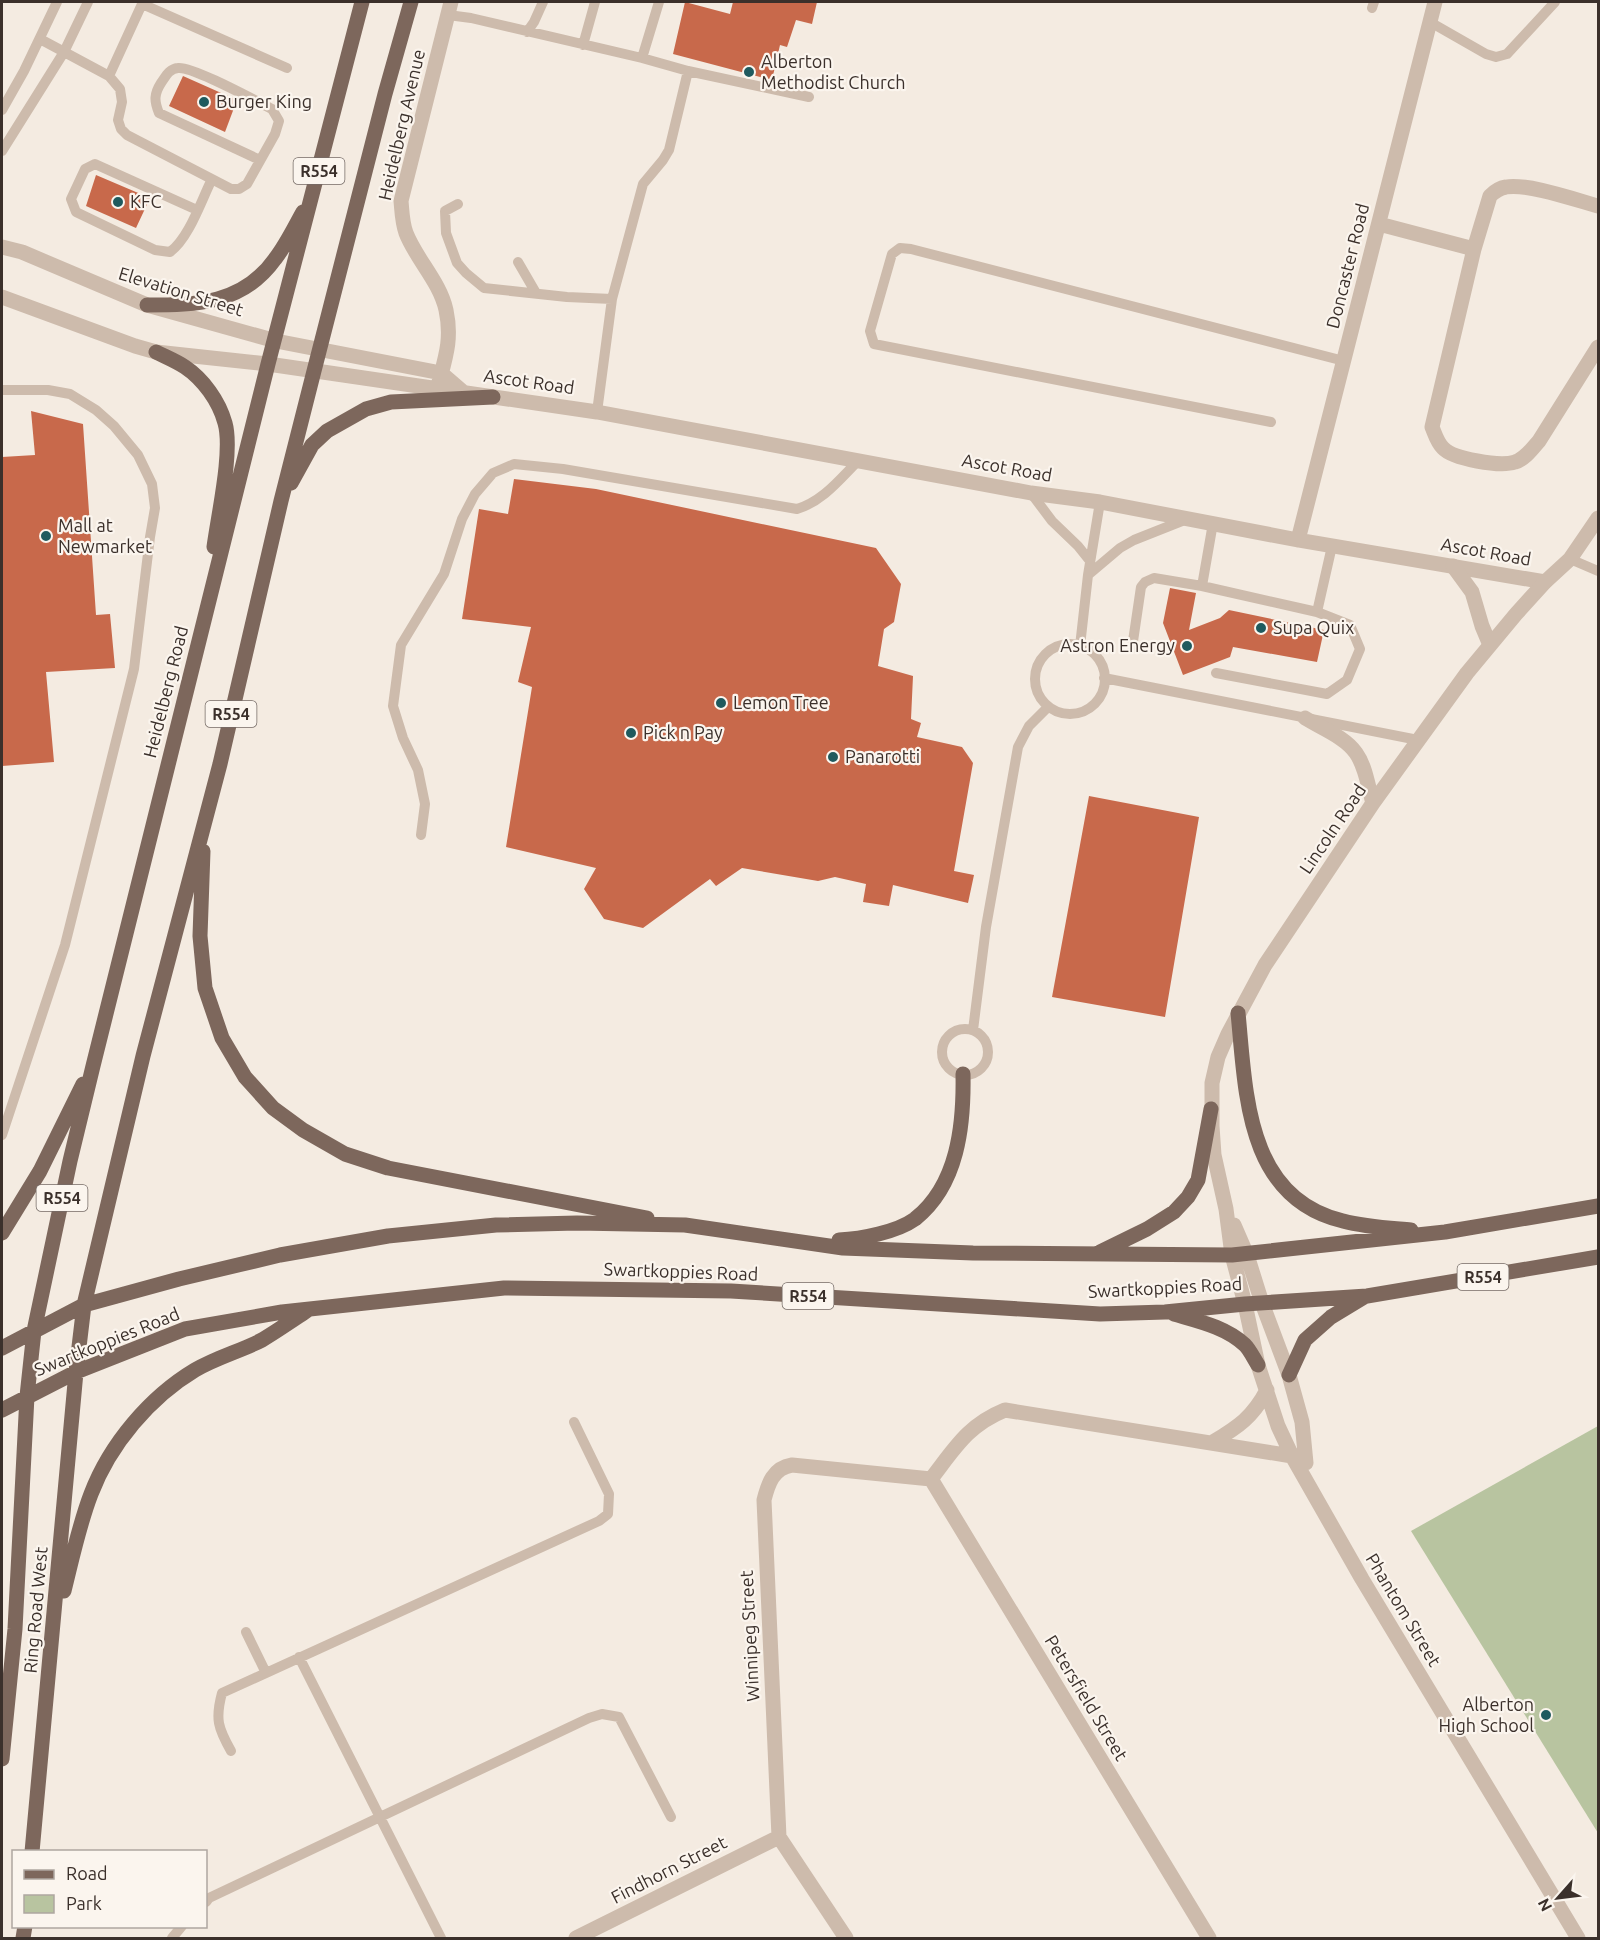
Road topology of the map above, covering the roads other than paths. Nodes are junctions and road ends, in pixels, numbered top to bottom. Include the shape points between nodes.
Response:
1 (57, 2) edge
2 (88, 2) edge
3 (362, 2) edge
4 (411, 2) edge
5 (543, 2) edge
6 (595, 2) edge
7 (658, 2) edge
8 (1435, 2) edge
9 (1554, 2) edge
10 (449, 8) edge
11 (1430, 22) junction
12 (527, 32) junction
13 (40, 39) junction
14 (583, 45) junction
15 (64, 52) junction
16 (642, 58) junction
17 (287, 68) dead end
18 (688, 71) junction
19 (110, 75) junction
20 (809, 97) dead end
21 (2, 110) edge
22 (2, 151) edge
23 (260, 160) junction
24 (212, 179) junction
25 (314, 194) junction
26 (458, 204) dead end
27 (1599, 206) edge
28 (197, 210) junction
29 (1379, 224) junction
30 (2, 247) edge
31 (1474, 249) junction
32 (518, 262) dead end
33 (536, 293) junction
34 (2, 297) edge
35 (612, 299) junction
36 (147, 305) junction
37 (276, 341) junction
38 (1599, 347) edge
39 (320, 350) junction
40 (156, 352) junction
41 (1344, 362) junction
42 (268, 364) junction
43 (314, 371) junction
44 (441, 373) junction
45 (2, 390) edge
46 (436, 390) junction
47 (463, 392) junction
48 (493, 396) junction
49 (597, 412) junction
50 (1271, 422) dead end
51 (858, 461) junction
52 (1031, 493) junction
53 (281, 501) junction
54 (1100, 502) junction
55 (1599, 518) edge
56 (1187, 519) junction
57 (1213, 524) junction
58 (1298, 540) junction
59 (1332, 546) junction
60 (1570, 559) junction
61 (1090, 561) junction
62 (1453, 566) junction
63 (1599, 571) edge
64 (1088, 575) junction
65 (1545, 582) junction
66 (1202, 586) junction
67 (1317, 612) junction
68 (203, 627) junction
69 (1490, 645) junction
70 (1080, 646) junction
71 (1132, 648) dead end
72 (1216, 673) dead end
73 (1104, 678) junction
74 (1048, 707) junction
75 (1305, 718) junction
76 (1418, 740) junction
77 (1372, 803) junction
78 (204, 823) junction
79 (421, 835) dead end
80 (1238, 1013) junction
81 (973, 1030) junction
82 (93, 1066) junction
83 (963, 1074) junction
84 (1211, 1109) junction
85 (2, 1135) edge
86 (1599, 1206) edge
87 (686, 1225) junction
88 (1445, 1232) junction
89 (2, 1233) edge
90 (803, 1242) junction
91 (1094, 1254) junction
92 (1240, 1255) junction
93 (1599, 1257) edge
94 (1367, 1296) junction
95 (1262, 1303) junction
96 (1245, 1304) junction
97 (84, 1305) junction
98 (310, 1309) junction
99 (1165, 1312) junction
100 (34, 1331) junction
101 (2, 1348) edge
102 (1258, 1365) junction
103 (76, 1372) junction
104 (1289, 1375) junction
105 (1267, 1390) junction
106 (27, 1396) junction
107 (2, 1410) edge
108 (574, 1422) dead end
109 (1213, 1442) junction
110 (1299, 1455) junction
111 (931, 1479) junction
112 (246, 1632) dead end
113 (53, 1637) junction
114 (299, 1658) junction
115 (266, 1673) junction
116 (231, 1751) dead end
117 (2, 1759) edge
118 (380, 1817) junction
119 (671, 1817) dead end
120 (779, 1837) junction
121 (32, 1850) edge
122 (207, 1902) edge
123 (441, 1938) edge
124 (576, 1938) edge
125 (846, 1938) edge
126 (1209, 1938) edge
127 (1578, 1938) edge

1 - 13 lane
2 - 15 lane
3 - 25 main road, Heidelberg Road / R554
4 - 39 main road, R554
5 - 12 lane
6 - 14 lane
7 - 16 lane
8 - 11 street, Doncaster Road
9 - 11 lane via 1507,54 1496,57
10 - 12 lane via 471,18
10 - 44 street, Heidelberg Avenue via 401,201 406,233 446,310 449,335
11 - 29 street, Doncaster Road
12 - 14 lane
13 - 15 lane
13 - 21 lane
14 - 16 lane
15 - 19 lane
15 - 22 lane
16 - 18 lane
17 - 19 lane via 142,4
18 - 20 lane
18 - 35 lane via 669,150 643,184
19 - 24 lane via 120,89 121,129
23 - 23 lane via 159,113 154,102 156,91 169,71 180,67 194,71 272,109 279,121
23 - 24 lane via 247,184 239,189
24 - 28 lane
25 - 36 main road via 275,260 249,285 220,300
25 - 37 main road, Heidelberg Road / R554
26 - 33 lane via 445,211 446,233 466,273 484,288
27 - 31 street via 1536,189 1506,186 1490,196
28 - 28 lane via 180,244 170,252 155,250 76,212 71,200 85,169 95,164
29 - 31 street
29 - 41 street, Doncaster Road
30 - 36 street, Elevation Street
31 - 38 street via 1432,427 1443,448 1452,455 1485,462 1516,462 1539,441
32 - 33 lane
33 - 35 lane
34 - 40 street
35 - 49 lane
36 - 37 street, Elevation Street
37 - 39 street, Elevation Street
37 - 42 main road, Heidelberg Road / R554
39 - 43 main road, R554
39 - 44 street
40 - 42 street
40 - 68 main road via 198,378 212,394 226,424 228,447
41 - 50 lane via 911,249 900,248 892,254 870,332 874,344
41 - 58 street, Doncaster Road
42 - 43 street
42 - 68 main road, Heidelberg Road / R554
43 - 46 street, Ascot Road
43 - 53 main road, R554
44 - 46 street, Heidelberg Avenue
44 - 47 street, Ascot Road
45 - 85 lane via 70,394 96,410 138,455 152,484 155,508 134,669 65,945
46 - 47 street, Ascot Road
47 - 48 street, Ascot Road
48 - 49 street, Ascot Road
48 - 53 main road via 391,402 366,409 327,430 312,445
49 - 51 street, Ascot Road
51 - 52 street, Ascot Road
51 - 79 lane via 822,498 797,509 563,469 514,464 493,472 475,494 462,519 444,574 401,645 393,706 418,770 425,804
52 - 54 street, Ascot Road
52 - 61 lane
53 - 78 main road, R554
54 - 56 street, Ascot Road
54 - 61 lane
55 - 60 street, Lincoln Road
56 - 57 street, Ascot Road
56 - 64 lane via 1134,540
57 - 58 street, Ascot Road
57 - 66 lane
58 - 59 street, Ascot Road
59 - 62 street, Ascot Road
59 - 67 lane
60 - 63 lane
60 - 65 street, Lincoln Road
61 - 64 lane
62 - 65 street, Ascot Road
62 - 69 street via 1473,592
64 - 70 lane
65 - 69 street, Lincoln Road
66 - 67 lane
66 - 71 lane via 1154,578 1145,582
67 - 72 lane via 1350,625 1360,649 1347,680 1327,694
68 - 82 main road, Heidelberg Road / R554
69 - 76 street, Lincoln Road
70 - 73 lane via 1099,660
70 - 74 lane via 1058,646 1040,660 1034,681 1037,693
73 - 74 lane via 1102,694 1086,711 1070,715
73 - 75 lane
74 - 81 lane via 1029,726 1018,747 986,927
75 - 76 lane
75 - 77 street via 1347,743 1356,753
76 - 77 street, Lincoln Road
77 - 80 street, Lincoln Road via 1265,965
78 - 87 main road via 200,936 205,988 222,1038 245,1077 273,1108 345,1154 388,1168
78 - 97 main road, R554 via 140,1067
80 - 84 street, Lincoln Road via 1218,1057
80 - 88 main road via 1247,1100 1255,1133 1273,1175 1288,1191 1306,1206 1341,1221
81 - 83 lane via 987,1044 987,1057 975,1072
81 - 83 lane via 954,1032 943,1047 948,1067
82 - 89 main road via 40,1171
82 - 100 main road, Heidelberg Road / R554
83 - 90 main road via 953,1167 914,1220 856,1239
84 - 91 main road via 1198,1180 1188,1197 1174,1212 1147,1229
84 - 92 street, Lincoln Road via 1214,1155
86 - 88 main road, Swartkoppies Road
87 - 90 main road, Swartkoppies Road
87 - 97 main road, Swartkoppies Road via 496,1225 388,1236 280,1255
88 - 92 main road, Swartkoppies Road
90 - 91 main road, Swartkoppies Road via 855,1249
91 - 92 main road, Swartkoppies Road
92 - 95 street, Phantom Street
92 - 96 street, Phantom Street
93 - 94 main road, Swartkoppies Road / R554
94 - 95 main road, Swartkoppies Road / R554
94 - 104 main road via 1331,1317 1305,1340
95 - 96 main road, Swartkoppies Road / R554
95 - 104 street, Phantom Street
96 - 99 main road, Swartkoppies Road / R554
96 - 102 street, Phantom Street
97 - 100 main road, Swartkoppies Road
97 - 103 main road, R554
98 - 99 main road, Swartkoppies Road / R554 via 504,1288 731,1291 1100,1314
98 - 103 main road, Swartkoppies Road / R554 via 185,1329
98 - 113 main road via 260,1341 194,1371 166,1390 112,1450 91,1493
99 - 102 main road via 1226,1332 1245,1345
100 - 101 main road, Swartkoppies Road
100 - 106 main road, Heidelberg Road / R554
102 - 105 street, Phantom Street
103 - 106 main road, Swartkoppies Road / R554
103 - 113 main road, Ring Road West
104 - 110 street, Phantom Street via 1302,1422
105 - 109 street via 1249,1418
105 - 110 street, Phantom Street via 1278,1426
106 - 107 main road, Swartkoppies Road
106 - 117 main road, Ring Road West via 15,1629
108 - 114 lane via 609,1494 608,1514
109 - 110 street
109 - 111 street via 1005,1410 966,1434
110 - 127 street, Phantom Street via 1309,1484 1367,1589
111 - 120 street, Winnipeg Street via 792,1465 784,1466 768,1485 764,1500
111 - 126 street, Petersfield Street
112 - 115 lane
113 - 121 main road, Ring Road West
114 - 115 lane
114 - 118 lane
115 - 116 lane via 222,1693 218,1726
118 - 119 lane via 589,1718 609,1714 619,1717
118 - 122 lane
118 - 123 lane
120 - 124 street, Findhorn Street
120 - 125 street

